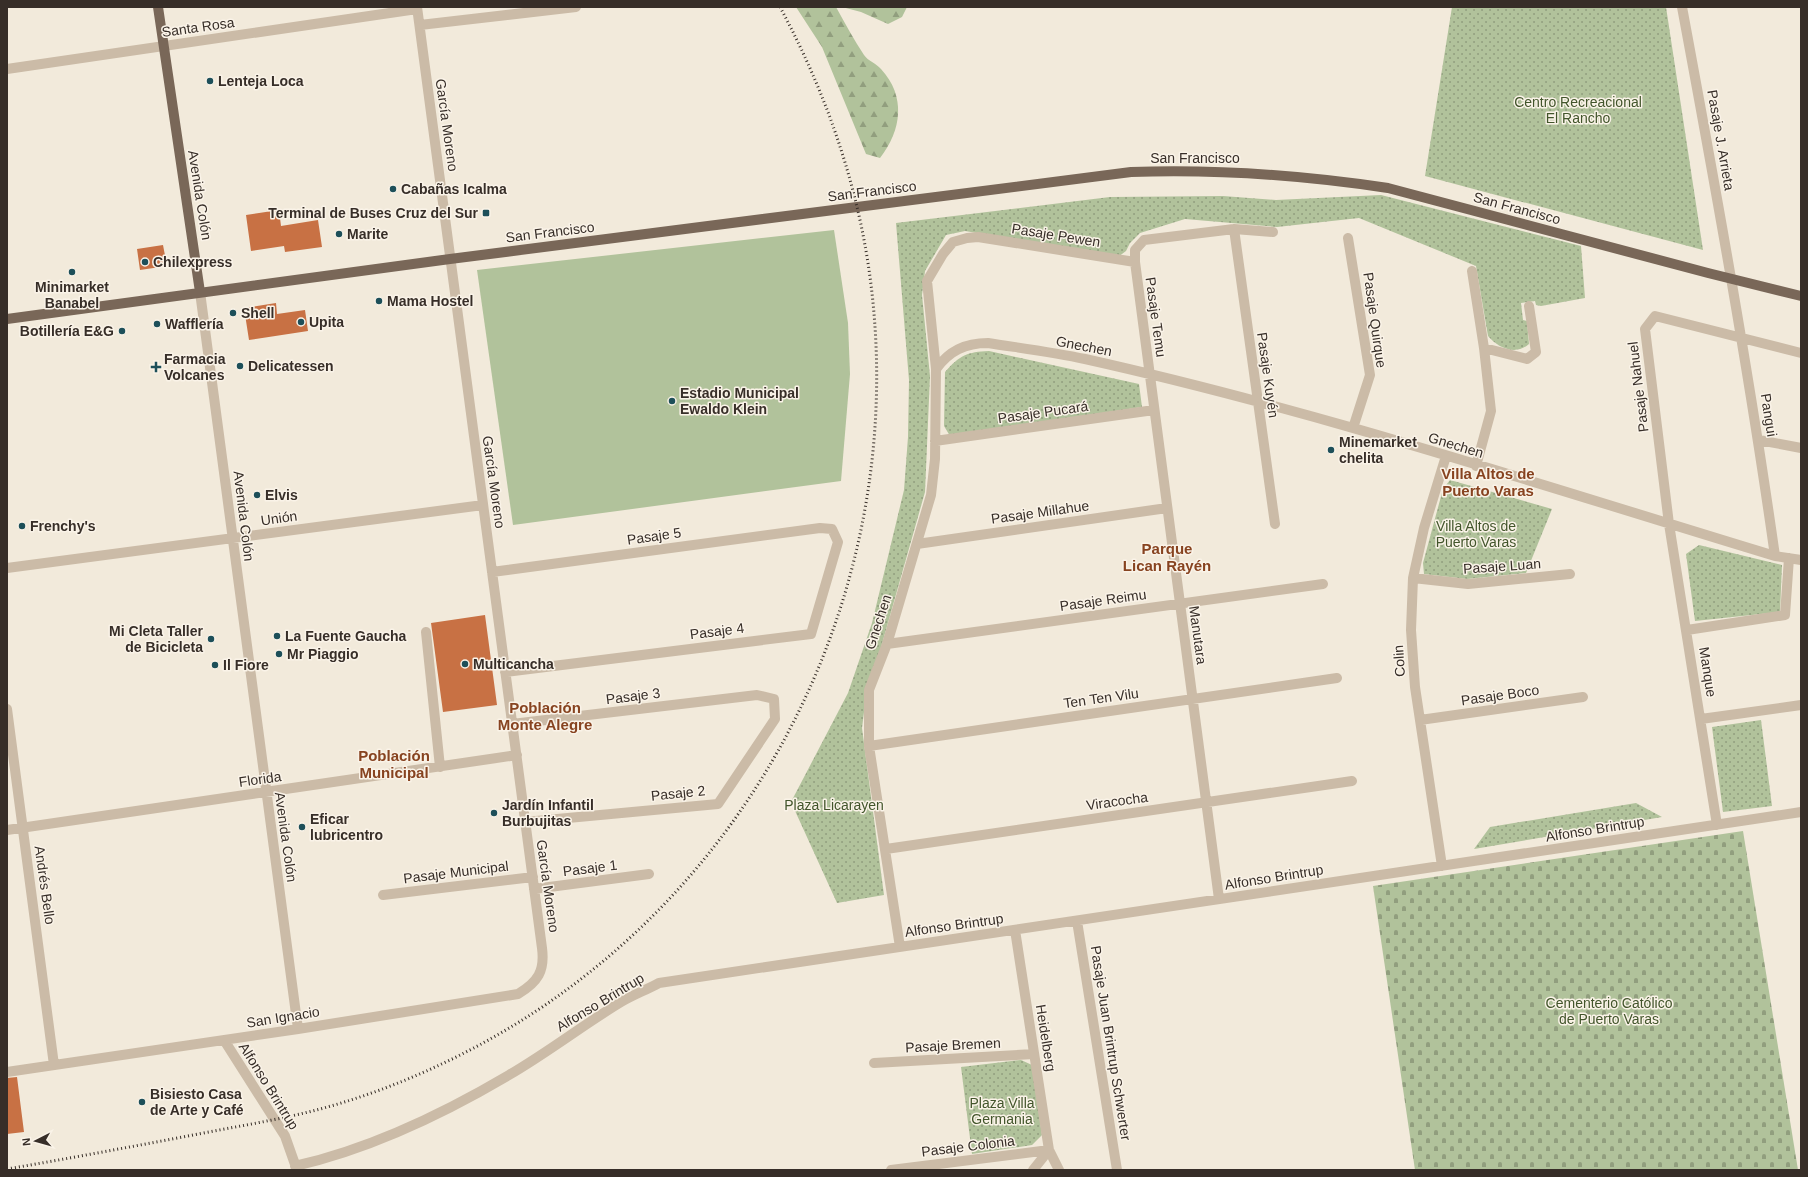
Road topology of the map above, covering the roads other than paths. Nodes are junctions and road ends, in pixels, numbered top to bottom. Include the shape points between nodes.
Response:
1 (158, 7) edge
2 (576, 7) edge
3 (1682, 7) edge
4 (417, 8) edge
5 (420, 25) junction
6 (163, 46) junction
7 (7, 69) edge
8 (1234, 229) junction
9 (1273, 232) dead end
10 (1348, 238) dead end
11 (450, 258) junction
12 (1135, 262) junction
13 (1472, 271) dead end
14 (1732, 279) junction
15 (200, 292) junction
16 (1801, 296) edge
17 (1530, 306) dead end
18 (7, 319) edge
19 (1742, 338) junction
20 (1484, 348) junction
21 (1801, 353) edge
22 (936, 369) junction
23 (1150, 375) junction
24 (1258, 401) junction
25 (1154, 410) junction
26 (1353, 428) junction
27 (1759, 440) junction
28 (935, 441) junction
29 (1801, 448) edge
30 (1446, 456) junction
31 (1476, 466) junction
32 (483, 505) junction
33 (1167, 508) junction
34 (1275, 524) dead end
35 (1669, 524) junction
36 (820, 528) joint
37 (233, 538) junction
38 (917, 544) junction
39 (1776, 556) junction
40 (1789, 558) junction
41 (1801, 560) edge
42 (7, 568) edge
43 (492, 572) junction
44 (1570, 574) dead end
45 (1413, 578) junction
46 (1323, 584) dead end
47 (1180, 604) junction
48 (1687, 630) junction
49 (426, 632) dead end
50 (887, 644) junction
51 (505, 672) junction
52 (1337, 678) dead end
53 (757, 695) joint
54 (1583, 697) dead end
55 (1193, 699) junction
56 (1801, 705) edge
57 (7, 709) edge
58 (1701, 719) junction
59 (1420, 720) junction
60 (512, 724) junction
61 (869, 746) junction
62 (517, 755) junction
63 (440, 767) junction
64 (1352, 781) dead end
65 (266, 792) junction
66 (1206, 802) junction
67 (1801, 812) edge
68 (525, 822) junction
69 (1716, 825) junction
70 (23, 828) junction
71 (7, 830) edge
72 (886, 849) junction
73 (1442, 866) junction
74 (650, 874) dead end
75 (533, 877) junction
76 (534, 889) junction
77 (383, 895) dead end
78 (1219, 899) junction
79 (1077, 921) junction
80 (1015, 930) junction
81 (900, 947) junction
82 (544, 960) joint
83 (298, 1029) junction
84 (224, 1040) junction
85 (1034, 1054) junction
86 (874, 1063) dead end
87 (54, 1065) junction
88 (7, 1072) edge
89 (1049, 1150) junction
90 (296, 1168) edge
91 (891, 1170) edge
92 (1033, 1170) edge
93 (1059, 1170) edge
94 (1117, 1170) edge

1 - 6 main road, Avenida Colón
2 - 5 street
3 - 14 street, Pasaje J. Arrieta
4 - 5 street, García Moreno
4 - 6 street, Santa Rosa
5 - 11 street, García Moreno
6 - 7 street, Santa Rosa
6 - 15 main road, Avenida Colón
8 - 9 street
8 - 12 street via 1144,240 1135,250
8 - 24 street, Pasaje Kuyén
10 - 26 street, Pasaje Quirque via 1370,375
11 - 14 main road, San Francisco via 1131,172 1176,170 1264,173 1388,188
11 - 15 main road, San Francisco
11 - 32 street, García Moreno
12 - 22 street, Pasaje Pewen via 978,237 952,242 927,281
12 - 23 street, Pasaje Temu
13 - 20 street
14 - 16 main road, San Francisco
14 - 19 street, Pangui
15 - 18 main road, San Francisco
15 - 37 street, Avenida Colón
17 - 20 street via 1536,352 1527,359
19 - 21 street
19 - 27 street, Pangui
19 - 35 street, Pasaje Nahuel via 1655,316 1645,329
20 - 31 street via 1491,410
22 - 23 street, Gnechen via 942,360 960,348 983,343 1084,358
22 - 28 street, Gnechen
23 - 24 street, Gnechen
23 - 25 street, Manutara
24 - 26 street, Gnechen
24 - 34 street, Pasaje Kuyén
25 - 28 street, Pasaje Pucará
25 - 33 street, Manutara
26 - 30 street, Gnechen
27 - 29 street
27 - 39 street, Pangui
28 - 38 street, Gnechen via 936,459 931,495
30 - 31 street, Gnechen
30 - 45 street, Colin via 1424,528
31 - 35 street, Gnechen
32 - 37 street, Unión
32 - 43 street, García Moreno
33 - 38 street, Pasaje Millahue
33 - 47 street, Manutara
35 - 39 street, Gnechen
35 - 48 street, Manque
36 - 43 street, Pasaje 5
36 - 51 street, Pasaje 4 via 832,529 838,542 811,634
37 - 42 street, Unión
37 - 65 street, Avenida Colón
38 - 50 street, Gnechen
39 - 40 street, Gnechen
40 - 41 street, Gnechen
40 - 48 street via 1785,615
43 - 51 street, García Moreno
44 - 45 street, Pasaje Luan via 1468,584
45 - 59 street, Colin via 1412,656
46 - 47 street, Pasaje Reimu
47 - 50 street, Pasaje Reimu
47 - 55 street, Manutara
48 - 58 street, Manque
49 - 63 street
50 - 61 street, Gnechen via 869,690
51 - 60 street, García Moreno
52 - 55 street, Ten Ten Vilu
53 - 60 street, Pasaje 3
53 - 68 street, Pasaje 2 via 774,699 775,719 718,804
54 - 59 street, Pasaje Boco
55 - 61 street, Ten Ten Vilu
55 - 66 street, Manutara
56 - 58 street
57 - 70 street, Andrés Bello
58 - 69 street, Manque
59 - 73 street, Colin
60 - 62 street, García Moreno
61 - 72 street, Gnechen
62 - 63 street, Florida
62 - 68 street, García Moreno
63 - 65 street, Florida
64 - 66 street, Viracocha
65 - 70 street, Florida
65 - 83 street, Avenida Colón
66 - 72 street, Viracocha
66 - 78 street, Manutara
67 - 69 street, Alfonso Brintrup
68 - 75 street, García Moreno
69 - 73 street, Alfonso Brintrup
70 - 71 street, Florida
70 - 87 street, Andrés Bello
72 - 81 street, Gnechen
73 - 78 street, Alfonso Brintrup
74 - 76 street, Pasaje 1
75 - 76 street, García Moreno
75 - 77 street, Pasaje Municipal
76 - 82 street, García Moreno
78 - 79 street, Alfonso Brintrup
79 - 80 street, Alfonso Brintrup
79 - 94 street, Pasaje Juan Brintrup Schwerter
80 - 81 street, Alfonso Brintrup
80 - 85 street, Heidelberg
81 - 90 street, Alfonso Brintrup via 659,983 621,1002 510,1075 456,1105 376,1141
82 - 83 street, San Ignacio via 537,979 518,994
83 - 84 street, San Ignacio
84 - 87 street, San Ignacio
84 - 90 street, Alfonso Brintrup via 285,1136
85 - 86 street, Pasaje Bremen
85 - 89 street, Heidelberg
87 - 88 street, San Ignacio
89 - 91 street, Pasaje Colonia
89 - 92 street
89 - 93 street, Heidelberg

